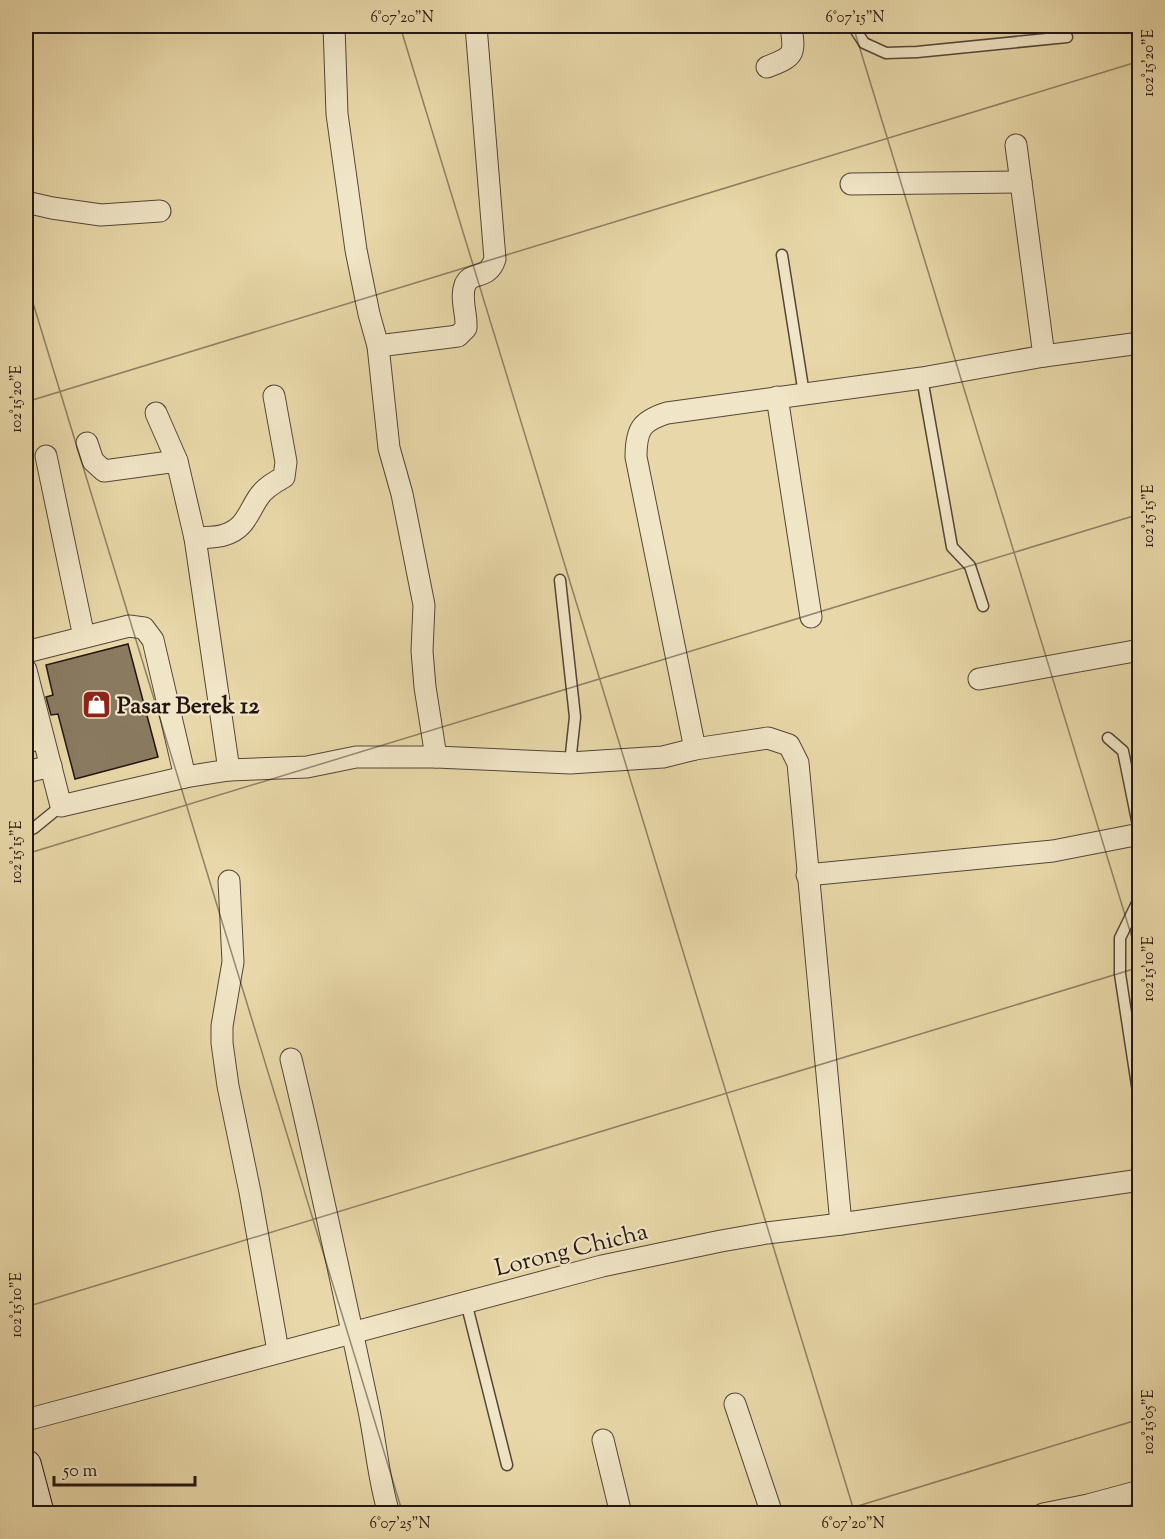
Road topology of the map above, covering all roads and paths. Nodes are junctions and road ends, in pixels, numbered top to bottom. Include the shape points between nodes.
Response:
1 (334, 26) edge
2 (476, 26) edge
3 (791, 26) edge
4 (853, 26) edge
5 (1067, 37) dead end
6 (767, 67) dead end
7 (1016, 145) dead end
8 (1021, 182) junction
9 (851, 184) dead end
10 (26, 202) edge
11 (160, 211) dead end
12 (782, 255) dead end
13 (1140, 343) edge
14 (378, 346) junction
15 (1044, 356) junction
16 (922, 378) junction
17 (804, 394) junction
18 (274, 396) dead end
19 (777, 397) junction
20 (156, 413) dead end
21 (87, 443) dead end
22 (46, 456) dead end
23 (177, 461) junction
24 (195, 538) junction
25 (560, 580) dead end
26 (983, 606) dead end
27 (811, 617) dead end
28 (84, 637) junction
29 (1140, 650) edge
30 (26, 652) edge
31 (26, 670) edge
32 (979, 679) dead end
33 (1108, 738) dead end
34 (34, 740) edge
35 (695, 749) junction
36 (436, 758) junction
37 (570, 763) junction
38 (51, 766) junction
39 (229, 770) junction
40 (26, 772) edge
41 (185, 777) junction
42 (61, 806) junction
43 (26, 832) edge
44 (1140, 835) edge
45 (807, 875) junction
46 (229, 881) dead end
47 (1140, 897) edge
48 (291, 1059) dead end
49 (1140, 1105) edge
50 (1140, 1180) edge
51 (841, 1224) junction
52 (1140, 1266) edge
53 (466, 1302) junction
54 (351, 1332) junction
55 (278, 1351) junction
56 (1140, 1356) edge
57 (735, 1404) dead end
58 (26, 1420) edge
59 (603, 1440) dead end
60 (26, 1465) edge
61 (507, 1465) dead end
62 (1140, 1491) edge
63 (1089, 1509) edge
64 (39, 1514) edge
65 (389, 1514) edge
66 (621, 1514) edge
67 (772, 1514) edge
68 (1043, 1514) edge

1 - 14 street via 337,114 356,250
2 - 14 street via 493,267 465,283 466,328 459,336
3 - 6 street via 791,55
4 - 5 lane via 864,43 886,52
7 - 8 street
8 - 9 street
8 - 15 street
10 - 11 street via 101,215
12 - 17 lane
13 - 15 street
14 - 36 street via 389,448 424,605 424,678
15 - 16 street
16 - 17 street
16 - 26 lane via 952,546 970,566
17 - 19 street
18 - 24 street via 286,462 284,477 259,497 242,525 224,535
19 - 27 street
19 - 35 street via 651,418 641,428 636,442
20 - 23 street
21 - 23 street via 93,460 104,471
22 - 28 street
23 - 24 street
24 - 39 street
25 - 37 lane via 576,717
28 - 30 street
28 - 41 street via 129,626 144,628 149,633
29 - 32 street
31 - 34 street
33 - 44 lane via 1123,751
34 - 38 street
35 - 37 street via 663,757
35 - 45 street via 768,738 789,745 798,763
36 - 37 street
36 - 39 street via 356,757 307,767
38 - 40 street
38 - 42 street
39 - 41 street
41 - 42 street
42 - 43 lane
44 - 45 street via 1053,851
45 - 51 street
46 - 55 street via 233,962 222,1043
47 - 49 lane via 1120,938 1120,974
48 - 54 street
50 - 51 street, Lorong Chicha
51 - 53 street, Lorong Chicha via 721,1240
52 - 56 path via 1136,1284 1136,1340
53 - 54 street, Lorong Chicha
53 - 61 lane
54 - 55 street, Lorong Chicha
54 - 65 street
55 - 58 street, Lorong Chicha
57 - 67 street
59 - 66 street
60 - 64 main road
62 - 63 street
63 - 68 street

